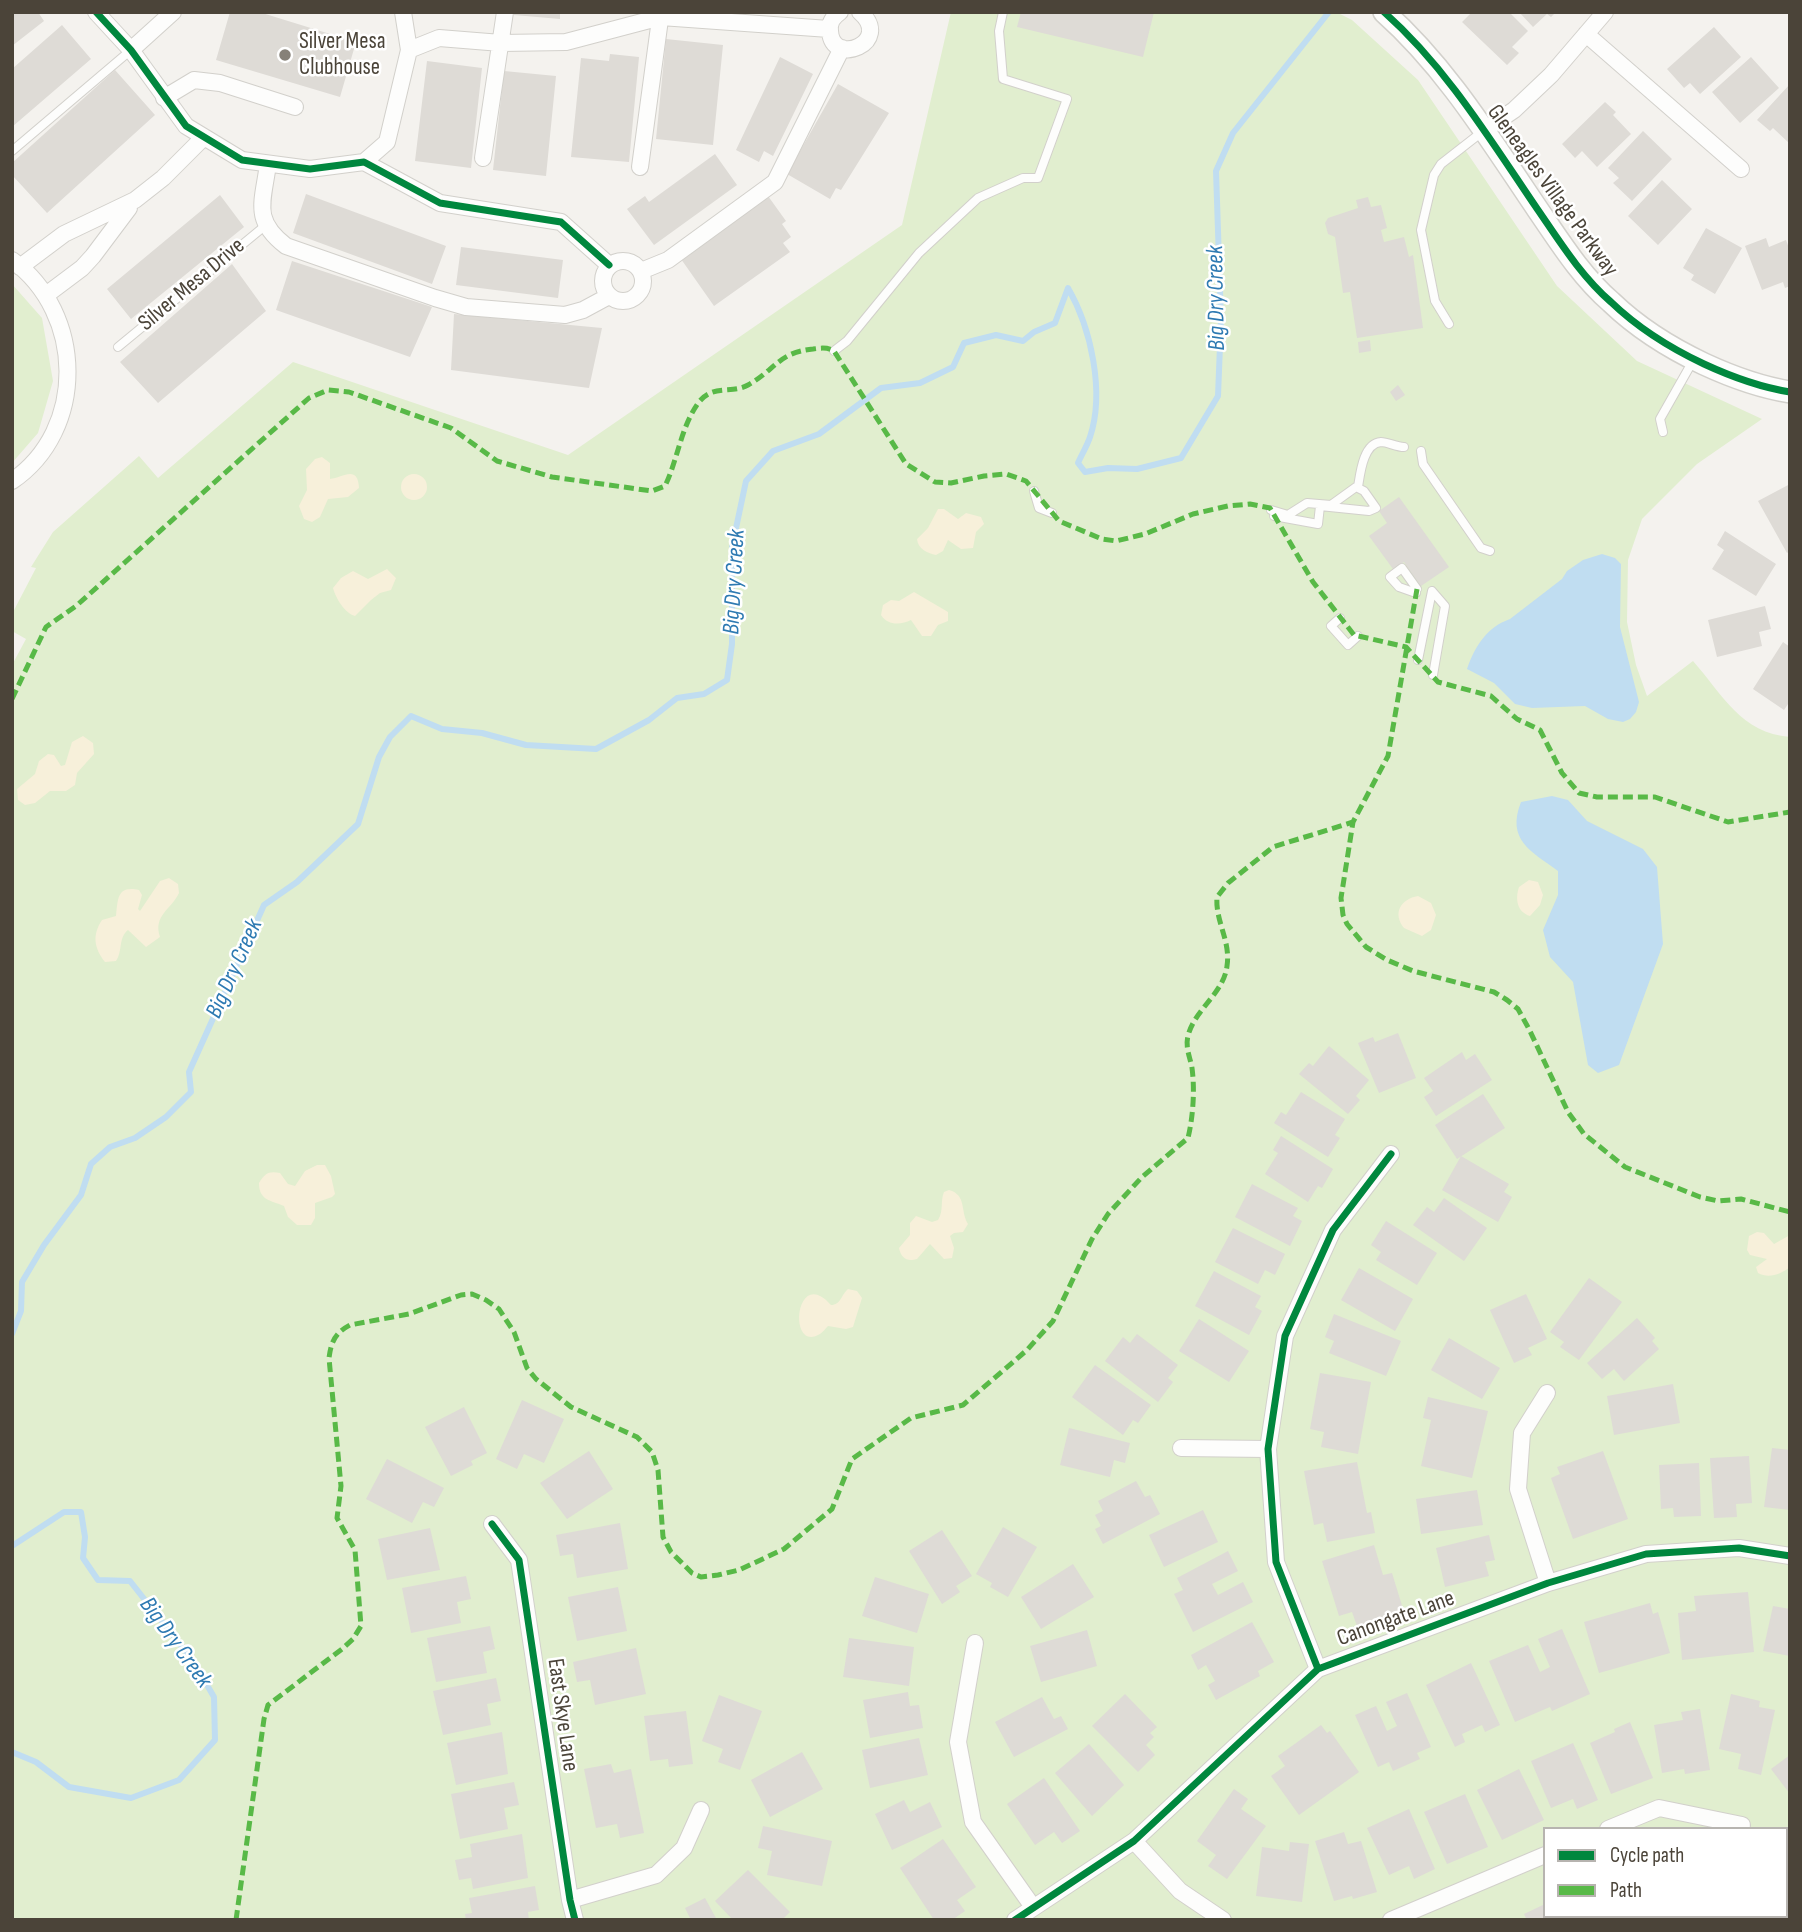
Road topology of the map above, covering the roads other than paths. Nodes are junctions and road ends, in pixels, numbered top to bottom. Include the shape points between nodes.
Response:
1 (96, 12) edge
2 (173, 12) edge
3 (402, 12) edge
4 (505, 12) edge
5 (839, 12) edge
6 (860, 12) edge
7 (1003, 12) edge
8 (1384, 12) edge
9 (1605, 12) edge
10 (661, 14) edge
11 (829, 29) junction
12 (1586, 34) junction
13 (501, 43) junction
14 (842, 48) junction
15 (131, 50) junction
16 (409, 50) junction
17 (164, 98) junction
18 (295, 107) dead end
19 (1483, 131) junction
20 (203, 138) junction
21 (12, 151) edge
22 (483, 158) dead end
23 (364, 162) junction
24 (268, 164) junction
25 (640, 167) dead end
26 (1741, 169) dead end
27 (135, 200) junction
28 (266, 225) junction
29 (16, 263) edge
30 (610, 265) junction
31 (640, 271) junction
32 (46, 295) junction
33 (609, 296) junction
34 (1449, 324) dead end
35 (118, 347) dead end
36 (834, 351) dead end
37 (1693, 359) junction
38 (1790, 392) edge
39 (1663, 432) dead end
40 (1404, 447) dead end
41 (1421, 451) dead end
42 (12, 481) edge
43 (1357, 488) junction
44 (1034, 491) dead end
45 (1052, 513) dead end
46 (1490, 551) dead end
47 (1340, 618) dead end
48 (1358, 636) dead end
49 (1418, 660) dead end
50 (1433, 676) dead end
51 (1391, 1154) dead end
52 (1547, 1393) dead end
53 (1181, 1448) dead end
54 (1268, 1449) junction
55 (492, 1524) dead end
56 (1790, 1556) edge
57 (1548, 1583) junction
58 (975, 1643) dead end
59 (1318, 1669) junction
60 (701, 1810) dead end
61 (1742, 1825) dead end
62 (1613, 1827) edge
63 (1134, 1841) junction
64 (1543, 1856) edge
65 (570, 1900) junction
66 (1033, 1907) junction
67 (575, 1920) edge
68 (1015, 1920) edge
69 (1223, 1920) edge
70 (1391, 1920) edge

1 - 15 street
2 - 15 street
3 - 16 street
4 - 13 street
5 - 11 street
6 - 14 street via 869,24 869,36 857,48
7 - 36 lane via 999,31 1003,79 1068,99 1038,178 1023,178 978,198 919,253
8 - 19 street, Gleneagles Village Parkway via 1418,43
9 - 12 street
10 - 11 street
10 - 13 street via 566,42
10 - 25 street
11 - 14 street
12 - 19 street via 1514,110
12 - 26 street
13 - 16 street via 439,38
13 - 22 street
14 - 31 street via 775,182 668,260
15 - 17 street
15 - 21 lane
16 - 23 street via 387,142
17 - 18 street via 194,80 220,83
17 - 20 street via 186,126
19 - 34 lane via 1441,164 1434,175 1421,230 1435,301
19 - 37 street, Gleneagles Village Parkway via 1575,264 1610,302 1648,333
20 - 24 street via 242,160
20 - 27 street
23 - 24 street via 310,169
23 - 30 street via 440,203 561,222
24 - 28 street via 262,215
27 - 29 street
27 - 32 street via 82,268
28 - 33 street via 286,246 466,307 565,315
28 - 35 lane, Silver Mesa Drive
29 - 32 street
30 - 31 street via 625,261
30 - 33 street via 603,281
31 - 33 street via 642,287 634,298 622,301
32 - 42 street via 63,332 66,397 53,438
37 - 38 street, Gleneagles Village Parkway via 1737,378
37 - 39 lane via 1660,419
40 - 43 lane via 1376,444 1363,460
41 - 46 lane via 1423,464 1481,548
43 - 43 lane via 1331,505 1307,503 1289,515 1273,513 1318,524 1320,506 1376,508
44 - 45 lane via 1039,508
47 - 48 lane via 1331,626 1348,645
49 - 50 lane via 1432,591 1445,606
51 - 54 street via 1333,1230 1285,1336
52 - 57 street via 1522,1433 1518,1489
53 - 54 street
54 - 59 street via 1276,1562
55 - 65 street, East Skye Lane via 519,1560
56 - 57 street, Canongate Lane via 1739,1548 1646,1554
57 - 59 street, Canongate Lane
58 - 66 street via 958,1742 973,1822
59 - 63 street, Canongate Lane
60 - 65 street via 684,1848 656,1875
61 - 62 street via 1659,1808
63 - 66 street, Canongate Lane
63 - 69 street via 1180,1891
64 - 70 street
65 - 67 street, East Skye Lane
66 - 68 street, Canongate Lane

